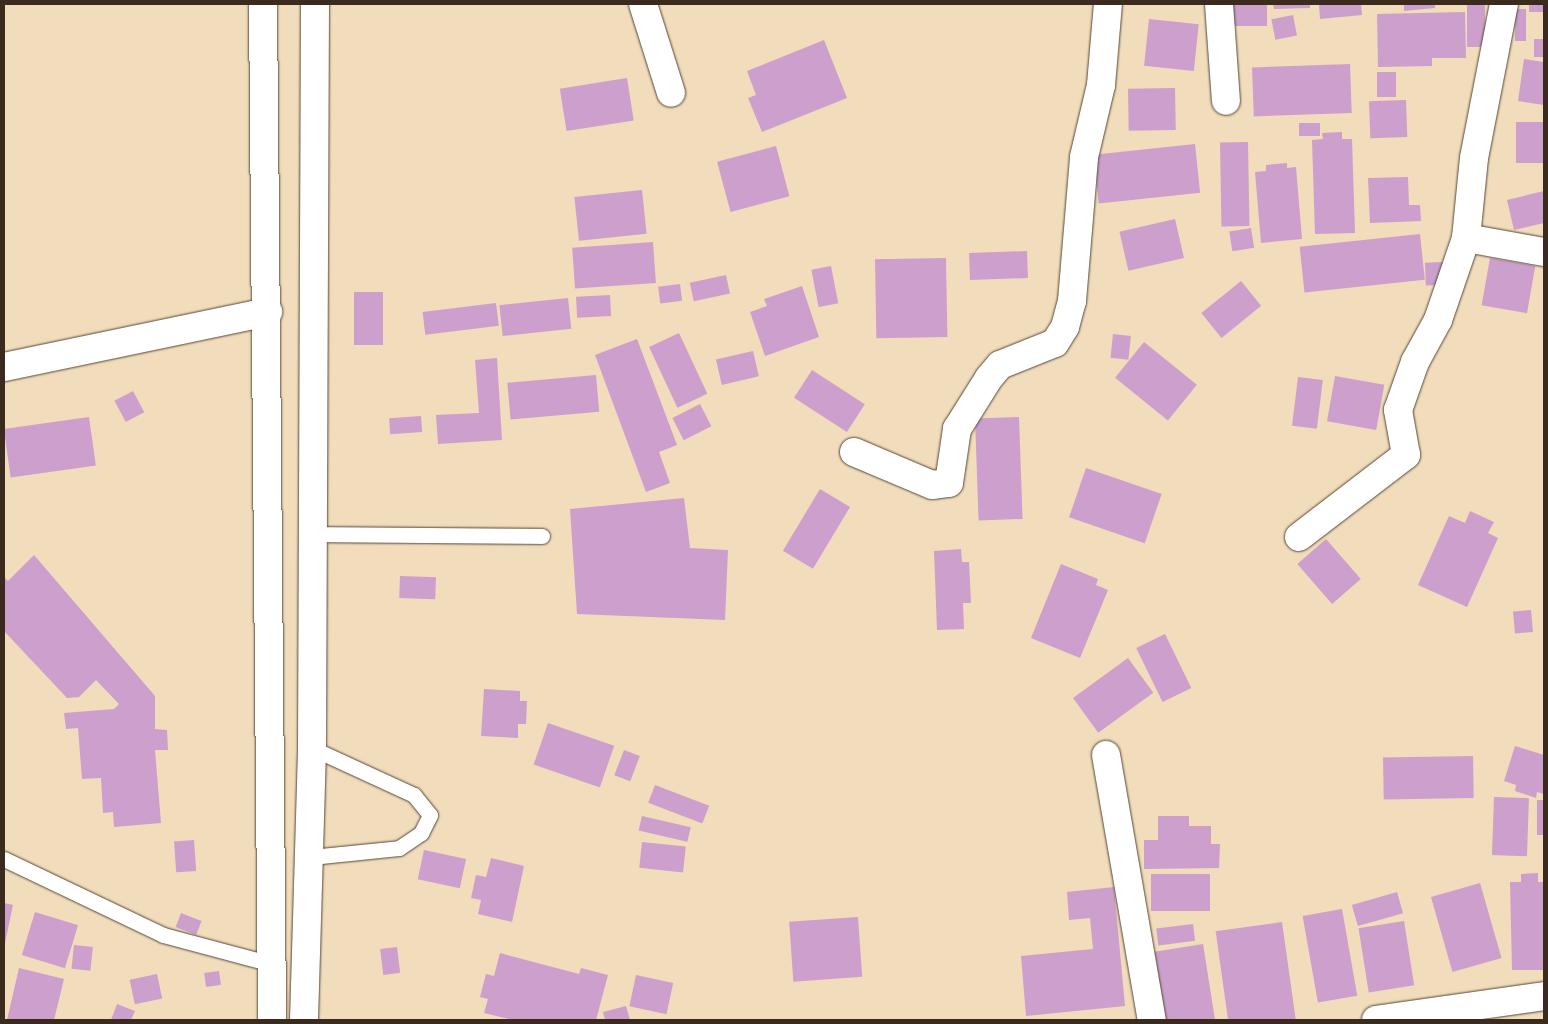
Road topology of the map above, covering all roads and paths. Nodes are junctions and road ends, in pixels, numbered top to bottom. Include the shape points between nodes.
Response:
1 (263, 4) edge
2 (315, 4) edge
3 (643, 4) edge
4 (1108, 4) edge
5 (1219, 4) edge
6 (1504, 4) edge
7 (671, 92) dead end
8 (1226, 101) dead end
9 (1466, 238) junction
10 (1544, 252) edge
11 (268, 312) junction
12 (4, 367) edge
13 (854, 452) dead end
14 (310, 534) junction
15 (542, 536) dead end
16 (1299, 537) dead end
17 (312, 748) junction
18 (1106, 755) dead end
19 (311, 857) junction
20 (4, 859) edge
21 (268, 963) junction
22 (1544, 996) edge
23 (272, 1020) edge
24 (304, 1020) edge
25 (1152, 1020) edge
26 (1378, 1020) edge

1 - 11 main road
2 - 14 main road
3 - 7 main road
4 - 13 main road via 1101,85 1084,157 1072,301 1065,328 1055,343 1000,366 990,378 957,429 949,483 932,485
5 - 8 main road
6 - 9 main road via 1474,158
9 - 10 main road
9 - 16 main road via 1438,320 1415,362 1398,410 1406,455
11 - 12 main road
11 - 21 main road
14 - 15 lane
14 - 17 main road
17 - 19 main road
17 - 19 lane via 414,795 430,815 421,833 399,848
18 - 25 main road
19 - 24 main road
20 - 21 lane via 163,935
21 - 23 main road
22 - 26 main road

